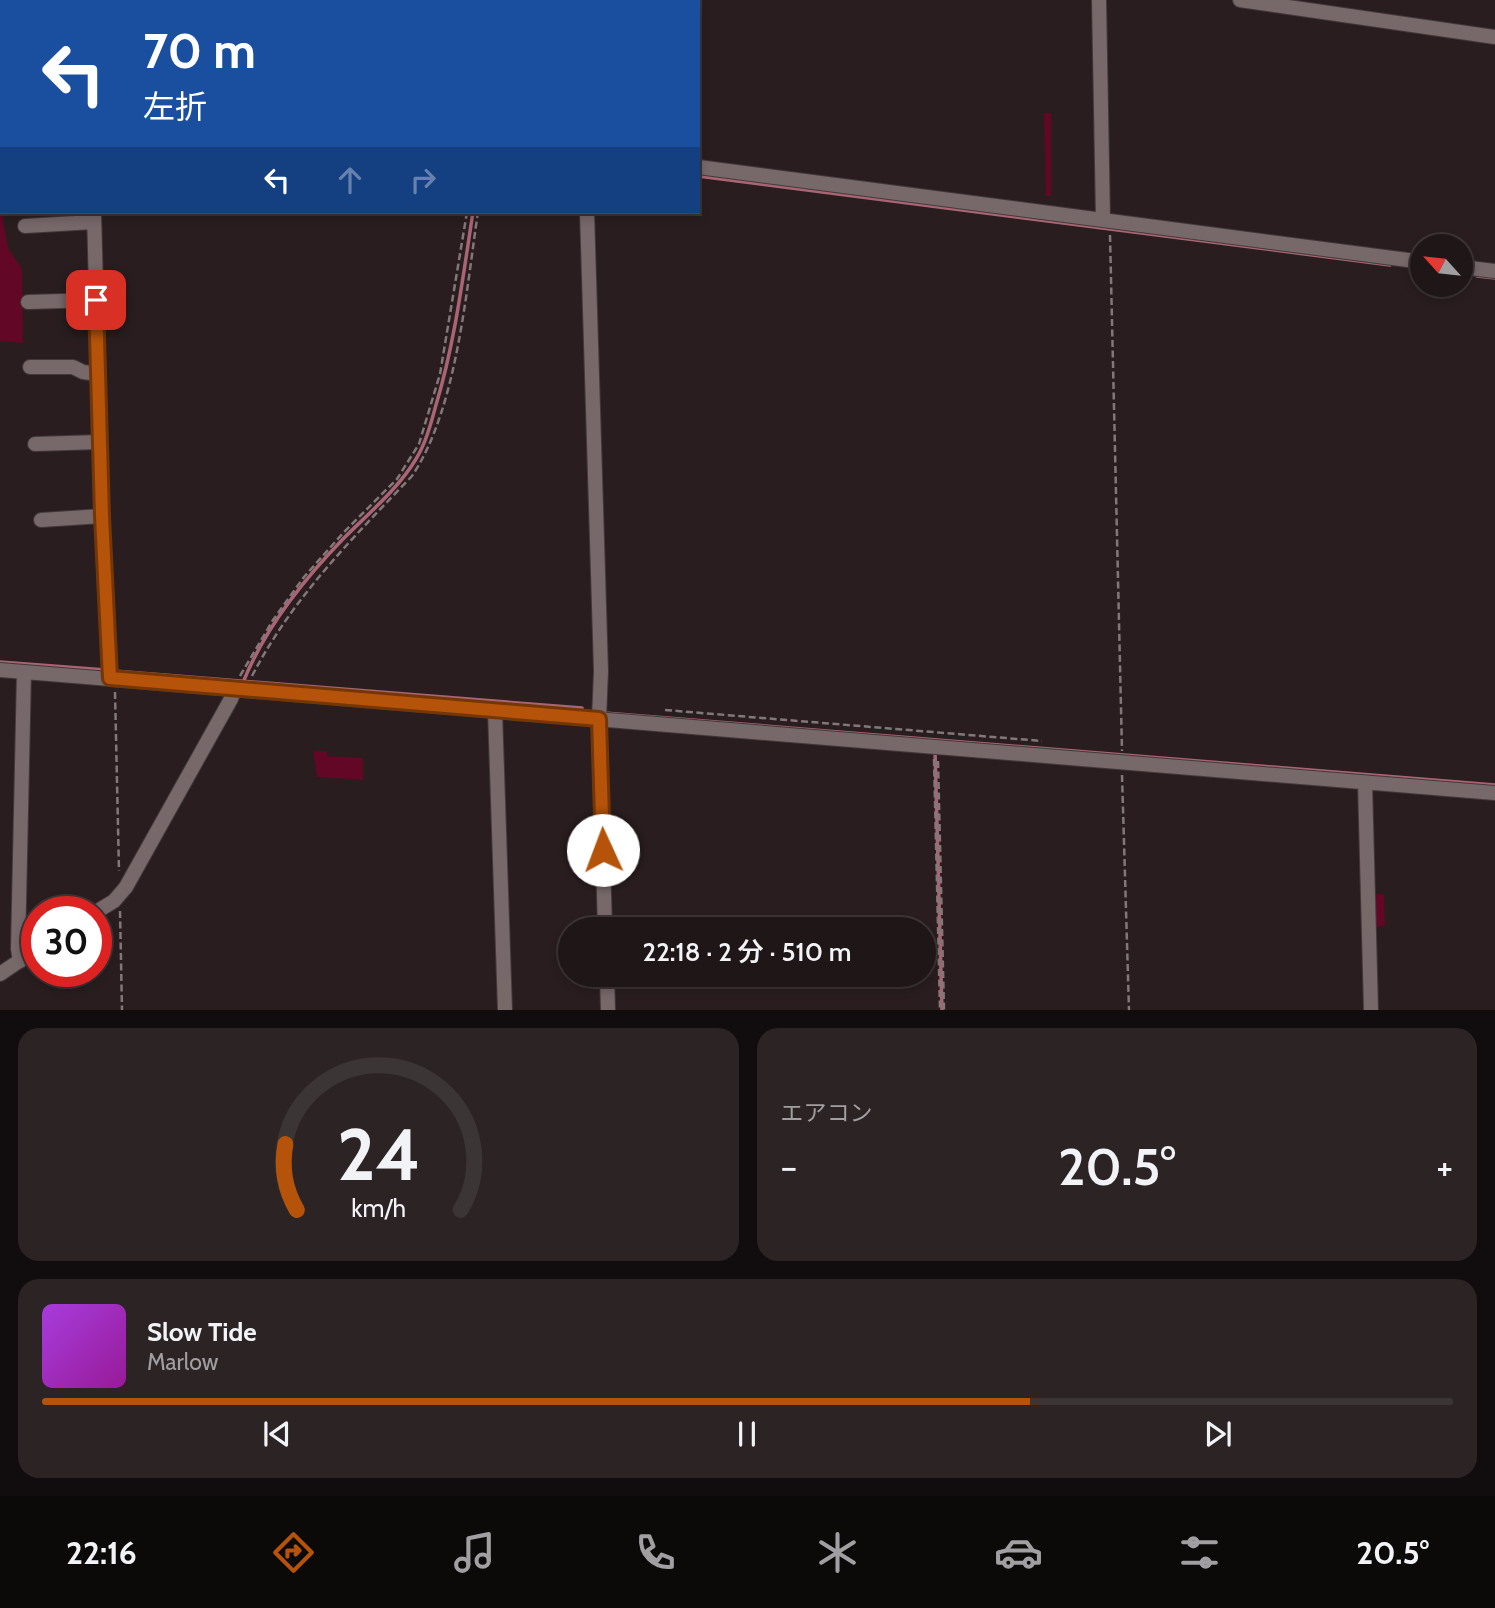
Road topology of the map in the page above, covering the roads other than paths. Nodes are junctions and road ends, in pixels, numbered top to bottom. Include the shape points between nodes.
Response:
1 (1099, 0) edge
2 (1240, 0) edge
3 (1495, 37) edge
4 (700, 167) edge
5 (587, 214) edge
6 (94, 217) edge
7 (1103, 219) junction
8 (25, 226) dead end
9 (1410, 260) edge
10 (1474, 269) edge
11 (1495, 271) edge
12 (96, 300) junction
13 (28, 302) dead end
14 (30, 367) dead end
15 (98, 374) junction
16 (100, 442) junction
17 (35, 444) dead end
18 (102, 516) junction
19 (41, 520) dead end
20 (0, 670) edge
21 (24, 672) junction
22 (111, 675) junction
23 (242, 685) junction
24 (495, 711) junction
25 (599, 719) junction
26 (1365, 783) junction
27 (1495, 793) edge
28 (112, 905) edge
29 (605, 917) edge
30 (20, 961) joint
31 (0, 974) edge
32 (607, 987) edge
33 (505, 1010) edge
34 (608, 1010) edge
35 (1371, 1010) edge

1 - 7 street
2 - 3 street
4 - 7 street
5 - 25 street
6 - 8 street
6 - 12 street
7 - 9 street
10 - 11 street
12 - 13 street
12 - 15 street
14 - 15 street via 74,367
15 - 16 street
16 - 17 street
16 - 18 street
18 - 19 street
18 - 22 street
20 - 21 street
21 - 22 street
21 - 30 street
22 - 23 street
23 - 24 street
23 - 28 street via 120,902
24 - 25 street
24 - 33 street
25 - 26 street via 1123,756
25 - 29 street
26 - 27 street
26 - 35 street
30 - 31 street
32 - 34 street

